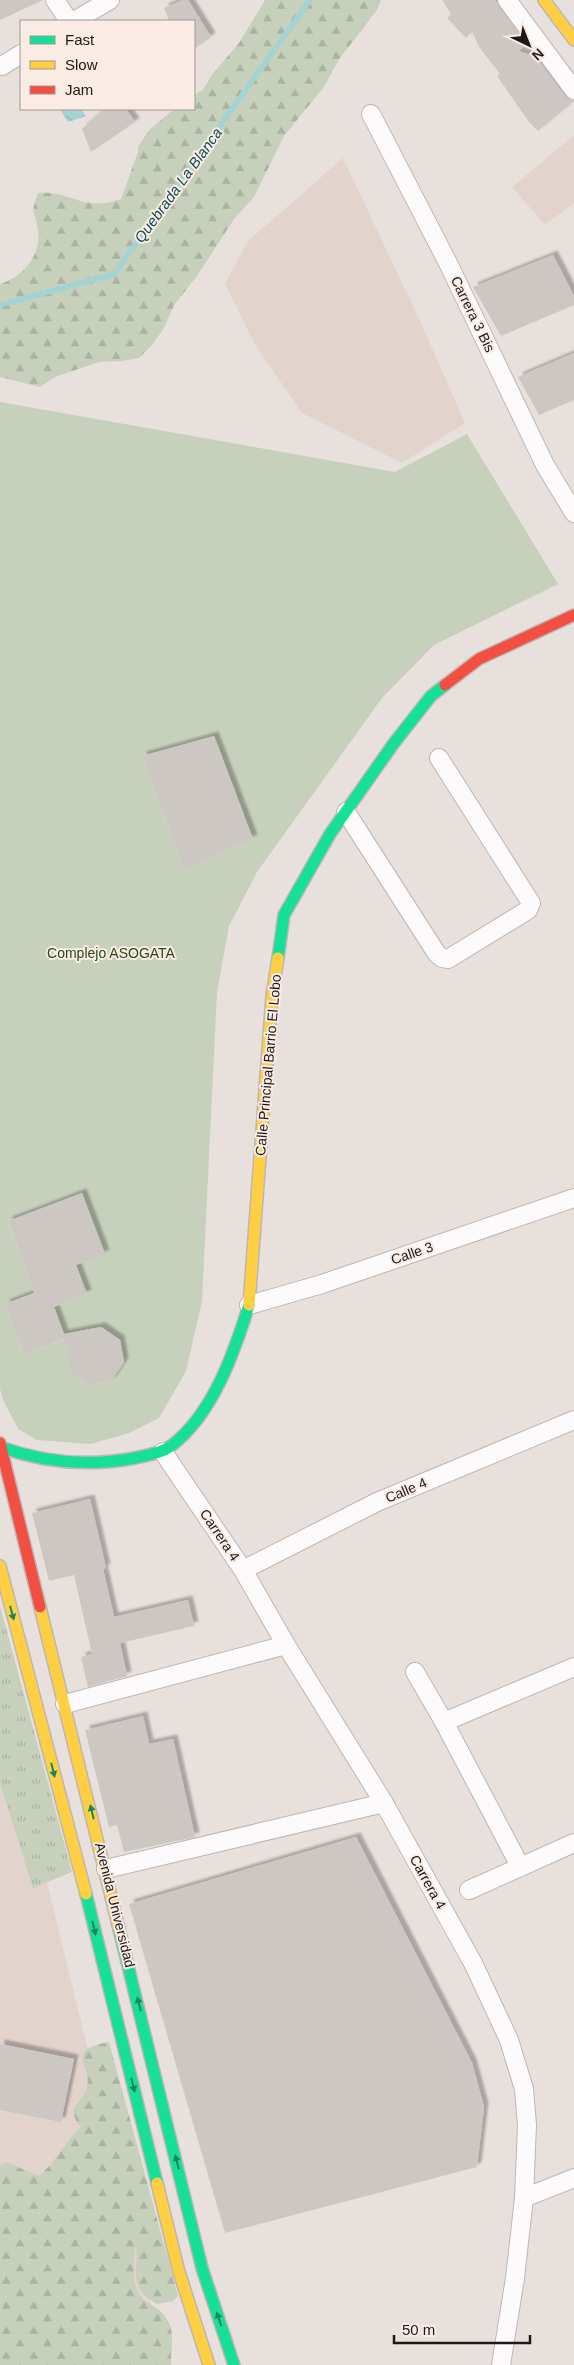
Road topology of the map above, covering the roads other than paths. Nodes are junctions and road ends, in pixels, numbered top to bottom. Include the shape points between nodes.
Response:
1 (56, 0) edge
2 (110, 0) edge
3 (507, 0) edge
4 (544, 0) edge
5 (68, 20) edge
6 (76, 20) edge
7 (574, 40) edge
8 (20, 55) edge
9 (2, 66) dead end
10 (574, 90) edge
11 (371, 114) dead end
12 (574, 513) edge
13 (574, 615) edge
14 (439, 758) dead end
15 (346, 812) junction
16 (574, 1198) edge
17 (249, 1305) junction
18 (574, 1420) edge
19 (0, 1446) edge
20 (163, 1452) junction
21 (0, 1566) edge
22 (243, 1570) junction
23 (286, 1645) junction
24 (574, 1667) edge
25 (416, 1672) dead end
26 (65, 1704) junction
27 (444, 1722) junction
28 (384, 1803) junction
29 (574, 1843) edge
30 (520, 1866) junction
31 (106, 1869) junction
32 (469, 1890) dead end
33 (574, 2178) edge
34 (524, 2198) junction
35 (209, 2365) edge
36 (234, 2365) edge
37 (502, 2365) edge

1 - 5 street
2 - 6 street
3 - 10 street
4 - 7 street
8 - 9 street
11 - 12 street, Carrera 3 Bis via 448,262 545,465
13 - 15 street, Calle Principal Barrio El Lobo via 479,659 432,696 394,743
14 - 15 street via 531,903 528,910 448,959 437,954
15 - 17 street, Calle Principal Barrio El Lobo via 284,915 270,1015
16 - 17 street, Calle 3 via 322,1284
17 - 20 street, Calle Principal Barrio El Lobo via 235,1347 204,1406 184,1434
18 - 22 street, Calle 4 via 377,1502
19 - 20 street, Calle Principal Barrio El Lobo via 36,1460 87,1465 115,1463
19 - 26 street, Avenida Universidad
20 - 22 street, Carrera 4
21 -> 35 street, Avenida Universidad via 179,2272
22 - 23 street, Carrera 4
23 - 26 street
23 - 28 street, Carrera 4
24 - 27 street
25 - 27 street
31 -> 26 street, Avenida Universidad
27 - 30 street
28 - 31 street
28 - 34 street, Carrera 4 via 473,1963 509,2040 525,2098
29 - 30 street
30 - 32 street
36 -> 31 street, Avenida Universidad via 202,2268
33 - 34 street
34 - 37 street, Carrera 4

